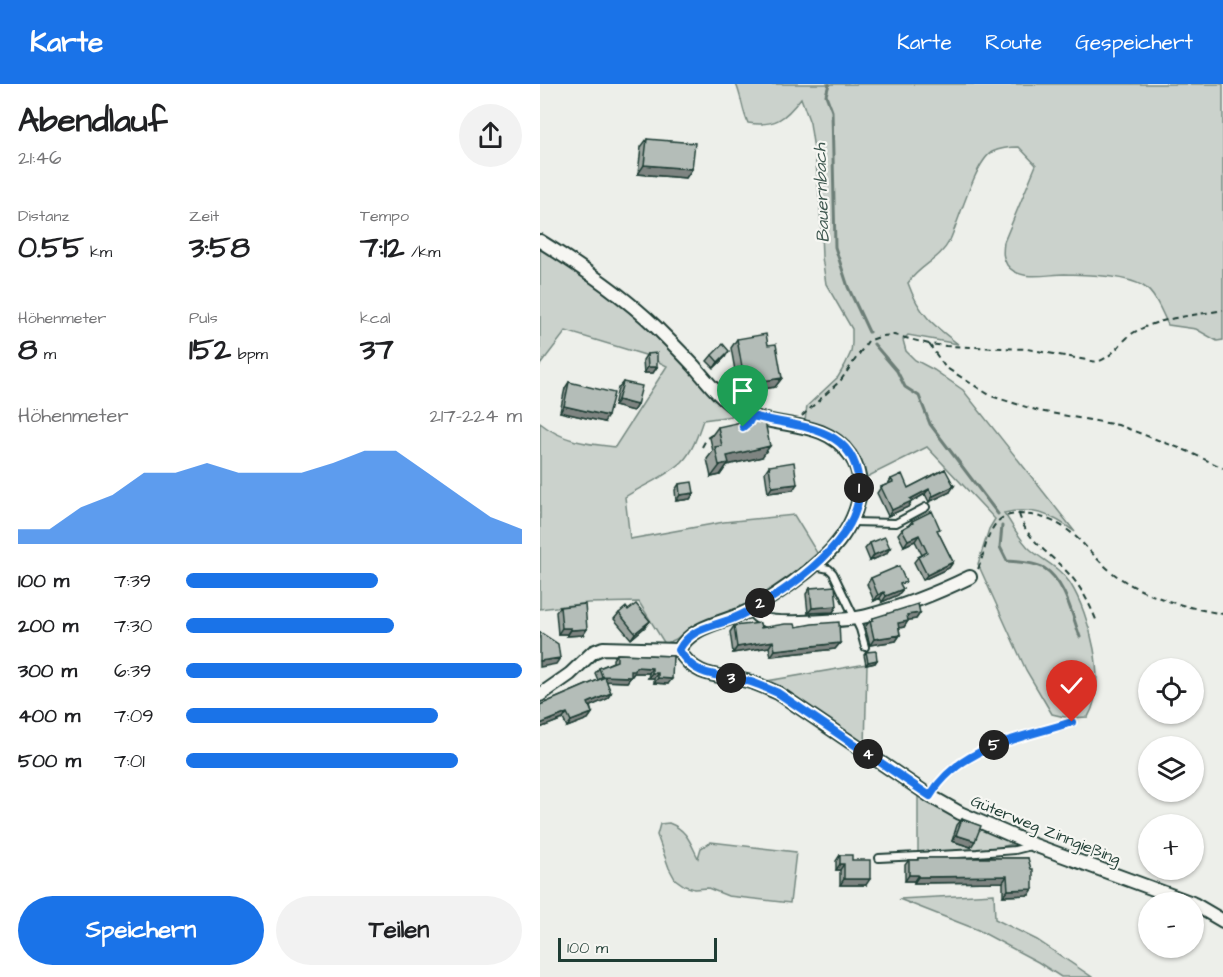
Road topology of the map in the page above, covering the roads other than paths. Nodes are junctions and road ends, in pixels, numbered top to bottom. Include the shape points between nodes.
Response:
1 (540, 241) edge
2 (926, 507) dead end
3 (852, 522) junction
4 (814, 566) junction
5 (970, 577) road end
6 (752, 609) junction
7 (855, 618) junction
8 (866, 647) dead end
9 (679, 650) junction
10 (540, 695) edge
11 (1034, 845) junction
12 (879, 858) dead end
13 (1161, 892) edge
14 (1204, 910) edge
15 (1223, 921) edge

1 - 3 street via 654,325 733,406 752,416 816,429 842,446 855,465 859,492
2 - 3 lane via 896,523
3 - 4 street via 838,543
4 - 6 street
4 - 7 lane via 834,573
5 - 7 street via 906,604
6 - 7 street via 767,621
6 - 9 street via 691,633
7 - 8 lane
9 - 10 street via 603,648
9 - 11 street, Güterweg Zinngießing via 685,660 702,672 752,682 778,693 930,796
11 - 12 lane via 1015,850
11 - 13 street, Güterweg Zinngießing
14 - 15 street, Güterweg Zinngießing

